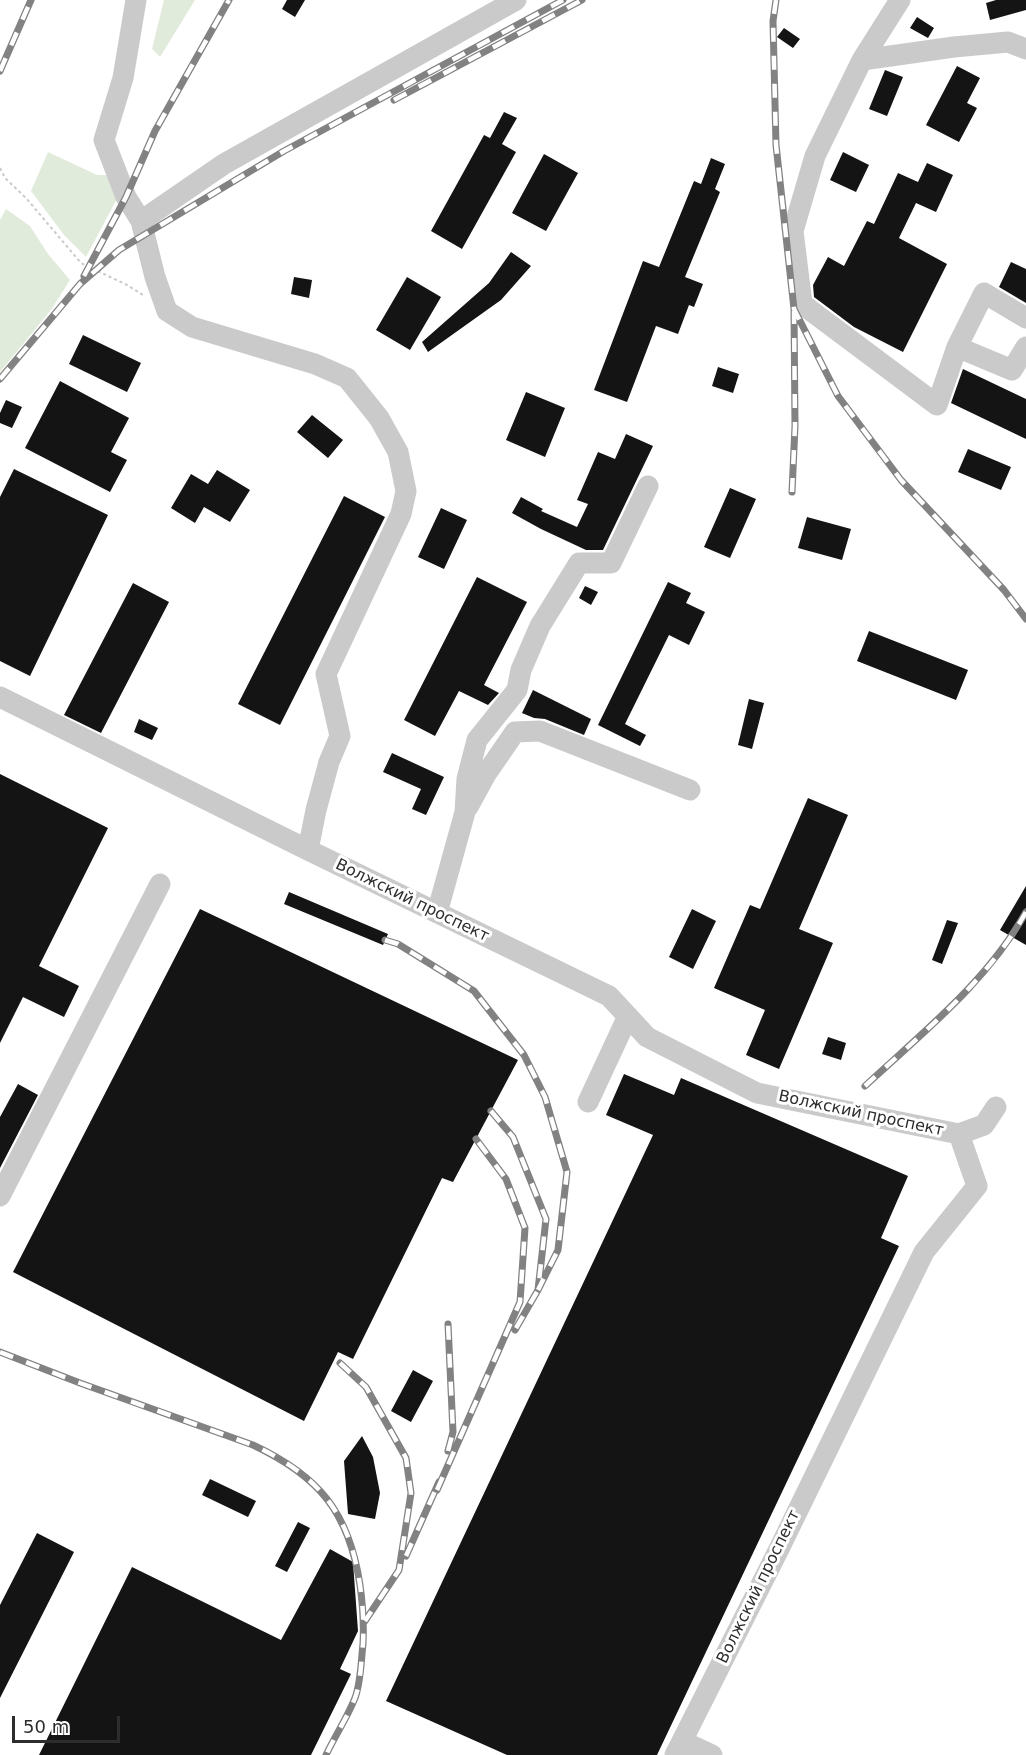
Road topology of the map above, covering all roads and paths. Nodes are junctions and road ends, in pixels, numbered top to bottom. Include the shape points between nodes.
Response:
1 (136, 0) edge
2 (516, 0) edge
3 (900, 0) edge
4 (1026, 49) edge
5 (862, 60) junction
6 (0, 168) edge
7 (141, 221) junction
8 (167, 311) junction
9 (1026, 318) edge
10 (957, 347) junction
11 (1026, 347) edge
12 (648, 486) dead end
13 (0, 697) edge
14 (690, 790) dead end
15 (465, 812) junction
16 (308, 850) junction
17 (160, 884) dead end
18 (437, 913) junction
19 (628, 1016) junction
20 (588, 1102) dead end
21 (996, 1107) dead end
22 (959, 1134) junction
23 (0, 1196) edge
24 (679, 1748) edge
25 (712, 1755) edge

1 - 7 street via 123,78 104,140 126,197
2 - 7 street via 224,164
3 - 5 street
4 - 5 street via 1008,42
5 - 10 street via 815,156 793,231 802,304 937,405
6 - 8 path via 81,262
7 - 8 street
8 - 16 street via 192,327 315,364 347,378 379,418 398,452 406,491 401,514 326,674 340,736 318,800
9 - 10 street via 984,293
10 - 11 street via 1012,370
12 - 15 street via 611,562 579,563 540,626 517,690 477,740 467,779
13 - 16 street, Волжский проспект
14 - 15 street via 540,731 515,732
15 - 18 street
16 - 18 street, Волжский проспект
17 - 23 street
18 - 19 street, Волжский проспект via 609,996
19 - 20 street
19 - 22 street, Волжский проспект via 647,1037 757,1093
21 - 22 street via 984,1125
22 - 24 street, Волжский проспект via 976,1186 924,1252
24 - 25 street

